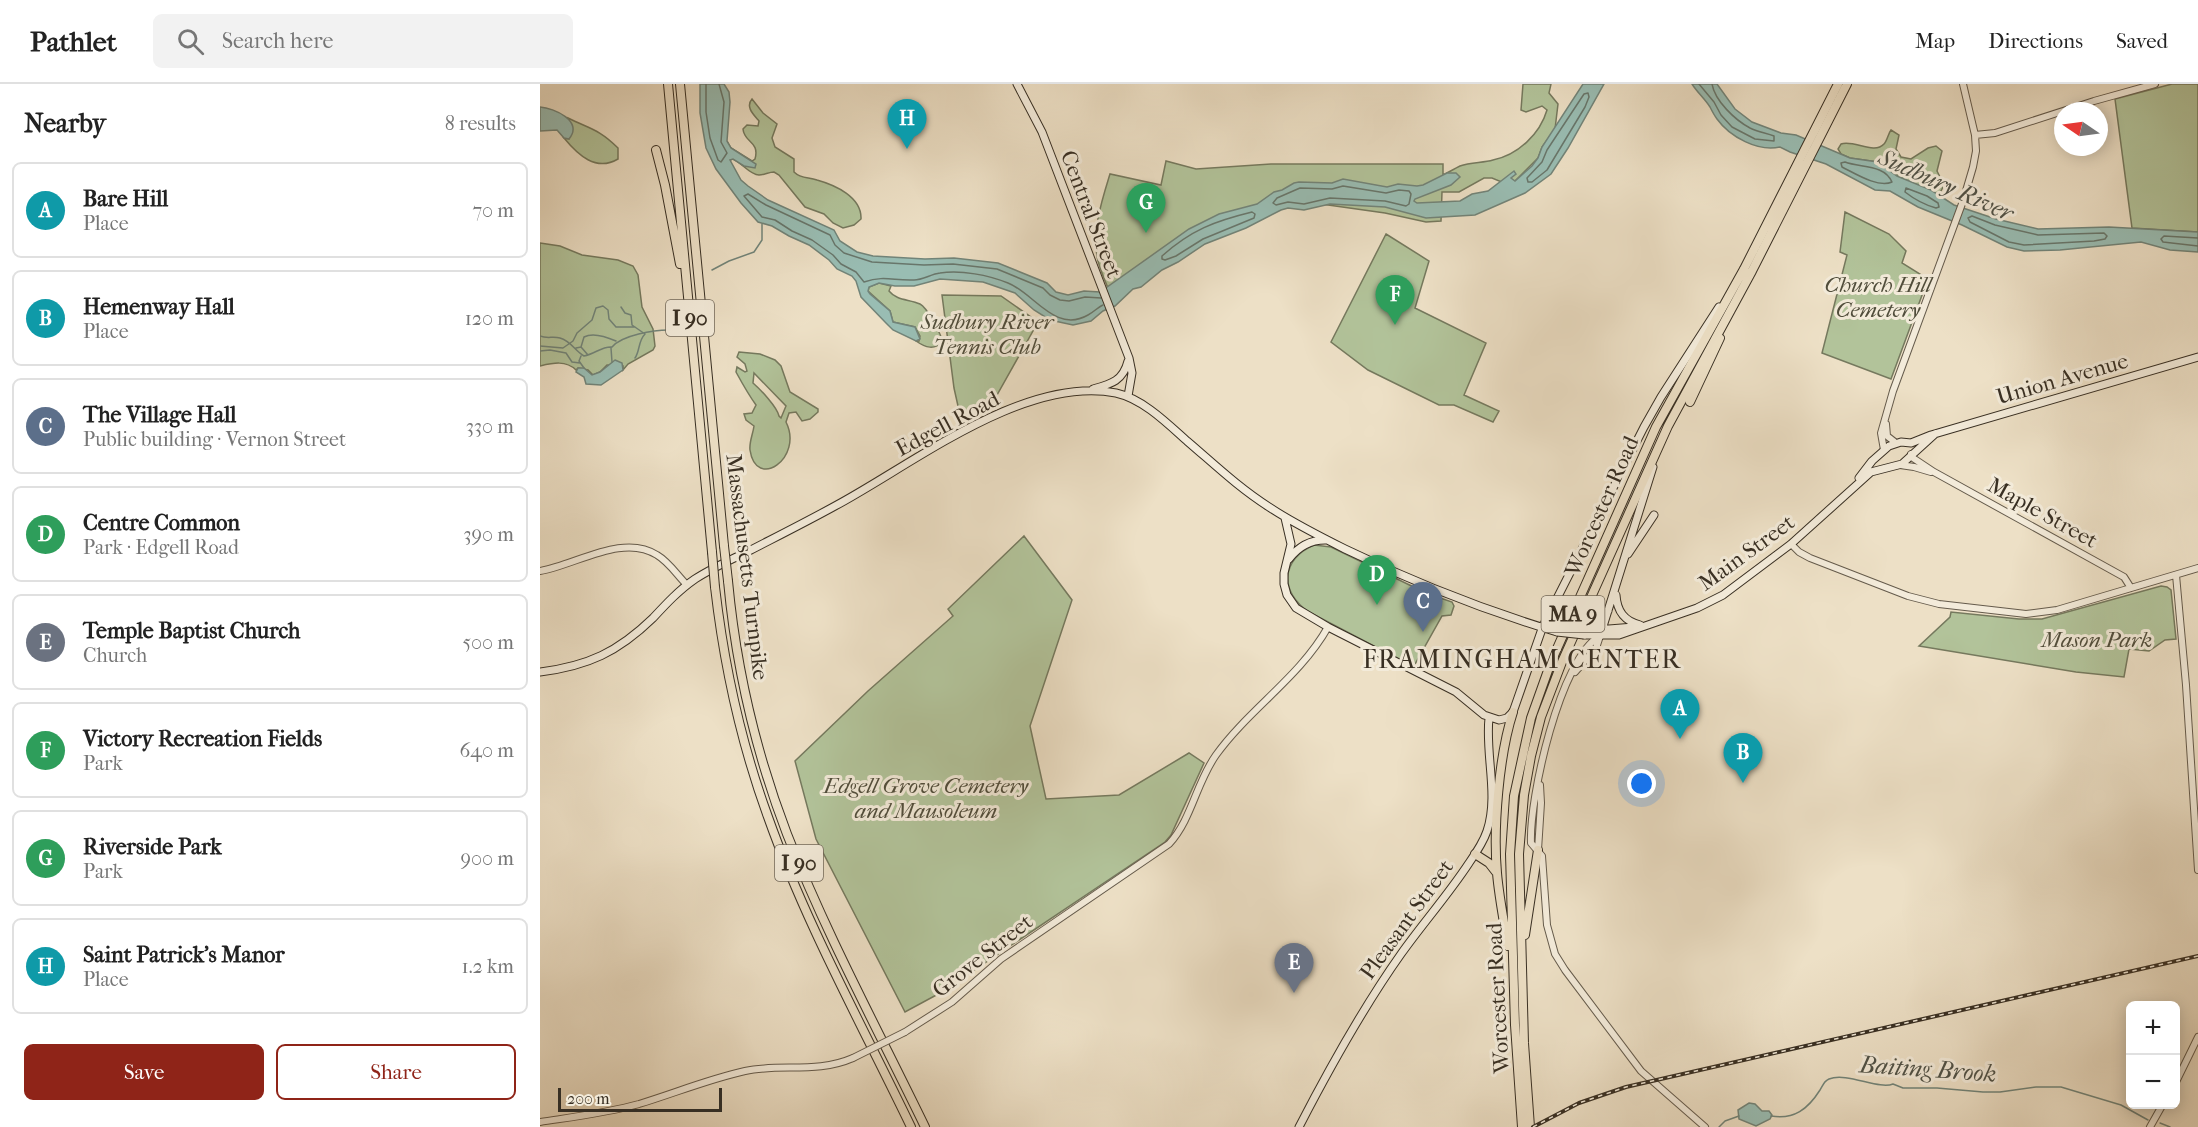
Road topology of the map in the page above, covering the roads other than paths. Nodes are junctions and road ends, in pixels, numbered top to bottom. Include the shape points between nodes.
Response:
1 (668, 84) edge
2 (680, 84) edge
3 (1017, 84) edge
4 (1838, 84) edge
5 (1847, 84) edge
6 (1963, 84) edge
7 (2155, 84) edge
8 (1818, 132) junction
9 (1975, 135) junction
10 (656, 150) dead end
11 (1801, 166) junction
12 (1744, 269) junction
13 (1733, 306) junction
14 (693, 346) junction
15 (2198, 357) edge
16 (1129, 358) junction
17 (1087, 391) junction
18 (1128, 396) junction
19 (1690, 402) dead end
20 (1885, 421) junction
21 (1668, 426) junction
22 (1935, 434) junction
23 (1896, 443) junction
24 (1905, 443) junction
25 (1882, 452) junction
26 (1911, 454) junction
27 (1899, 465) junction
28 (1884, 467) junction
29 (1934, 472) junction
30 (1856, 484) junction
31 (1654, 515) dead end
32 (1286, 518) junction
33 (1328, 540) junction
34 (1791, 544) junction
35 (1624, 561) junction
36 (1287, 562) junction
37 (2198, 568) edge
38 (540, 571) edge
39 (2176, 575) junction
40 (687, 585) junction
41 (2131, 588) junction
42 (1616, 590) junction
43 (1559, 596) junction
44 (1611, 607) junction
45 (1543, 626) junction
46 (1643, 626) junction
47 (1328, 627) junction
48 (1586, 628) junction
49 (1602, 632) junction
50 (540, 672) edge
51 (1513, 712) junction
52 (1490, 718) junction
53 (1538, 850) junction
54 (1475, 854) junction
55 (2198, 870) edge
56 (1497, 873) junction
57 (1522, 964) junction
58 (1514, 988) junction
59 (2198, 1037) edge
60 (2180, 1072) edge
61 (2160, 1109) edge
62 (540, 1122) edge
63 (911, 1127) edge
64 (925, 1127) edge
65 (1299, 1127) edge
66 (1522, 1127) edge
67 (1530, 1127) edge
68 (1705, 1127) edge
69 (2151, 1127) edge

1 - 14 highway, Massachusetts Turnpike / I 90
2 - 64 highway, Massachusetts Turnpike / I 90, bridge via 724,546 742,678 780,813 818,906
3 - 16 main road, Central Street via 1042,132
4 - 8 highway, Worcester Road / MA 9
5 - 8 highway, Worcester Road / MA 9
6 - 9 street
7 - 9 street via 1995,133
8 - 11 highway, Worcester Road / MA 9
9 - 20 street via 1975,158 1963,201 1906,352
10 - 14 highway
11 - 12 highway, Worcester Road / MA 9
11 - 13 highway, Worcester Road / MA 9
12 - 43 main road, Worcester Road via 1650,416
12 - 58 highway, Worcester Road / MA 9 via 1656,427 1537,699 1521,756 1512,815
13 - 19 highway
13 - 21 highway, Worcester Road / MA 9
14 - 63 highway, Massachusetts Turnpike / I 90, bridge via 715,587 729,679 749,758 767,816 806,910
15 - 22 main road, Union Avenue
16 - 17 main road via 1118,380
16 - 18 main road
17 - 18 main road, Edgell Road
17 - 40 main road, Edgell Road via 1036,401 974,424 838,504
18 - 32 main road, Edgell Road via 1163,420 1251,495
20 - 23 street via 1887,436
20 - 25 street
21 - 35 main road, Worcester Road
21 - 57 highway, Worcester Road / MA 9 via 1562,662 1536,736 1521,824
22 - 24 main road, Union Avenue
22 - 26 main road, Union Avenue
23 - 24 main road, Union Avenue
23 - 25 main road, Main Street
24 - 26 main road via 1912,448
25 - 28 main road via 1880,464
25 - 30 main road, Main Street
26 - 27 main road, Union Avenue
26 - 29 street, Maple Street
27 - 28 main road
27 - 29 street, Maple Street
28 - 30 main road, Main Street
29 - 41 street, Maple Street via 2124,577
30 - 34 main road, Main Street
31 - 35 main road
32 - 33 main road, Edgell Road
32 - 36 main road via 1291,539
33 - 36 main road via 1303,546
33 - 45 main road, Edgell Road via 1421,584
34 - 41 street via 1810,558 1908,596 1952,606 2041,613
34 - 46 main road, Main Street via 1716,598
35 - 42 main road, Worcester Road
36 - 47 main road via 1283,579 1289,599
37 - 39 street
38 - 40 street via 619,547 633,547 662,559
39 - 41 street
39 - 55 street
40 - 50 main road, Edgell Road via 614,650 582,664
42 - 44 main road, Worcester Road
42 - 46 main road via 1623,615
43 - 45 main road, Worcester Road
43 - 48 main road, bridge via 1558,606 1564,615
44 - 48 main road
44 - 49 main road, Worcester Road
45 - 48 main road, Edgell Road, bridge
45 - 51 main road, Worcester Road
46 - 49 main road, Main Street
47 - 52 main road via 1451,688
47 - 62 street, Grove Street, bridge via 1301,663 1215,757 1181,828 1169,844 1001,959 952,1002 905,1032 853,1058 819,1068 744,1071 629,1106
48 - 49 main road, Edgell Road
49 - 53 street via 1581,654 1553,721 1539,781
51 - 52 main road via 1504,720
51 - 56 highway via 1499,795
52 - 54 main road, Pleasant Street via 1490,815 1485,837
53 - 57 highway
53 - 68 street via 1543,860 1549,936 1560,963 1638,1067
54 - 56 highway
54 - 65 main road, Pleasant Street via 1373,994
56 - 58 highway
57 - 67 highway, Worcester Road / MA 9
58 - 66 highway, Worcester Road / MA 9
59 - 60 street
61 - 69 street

